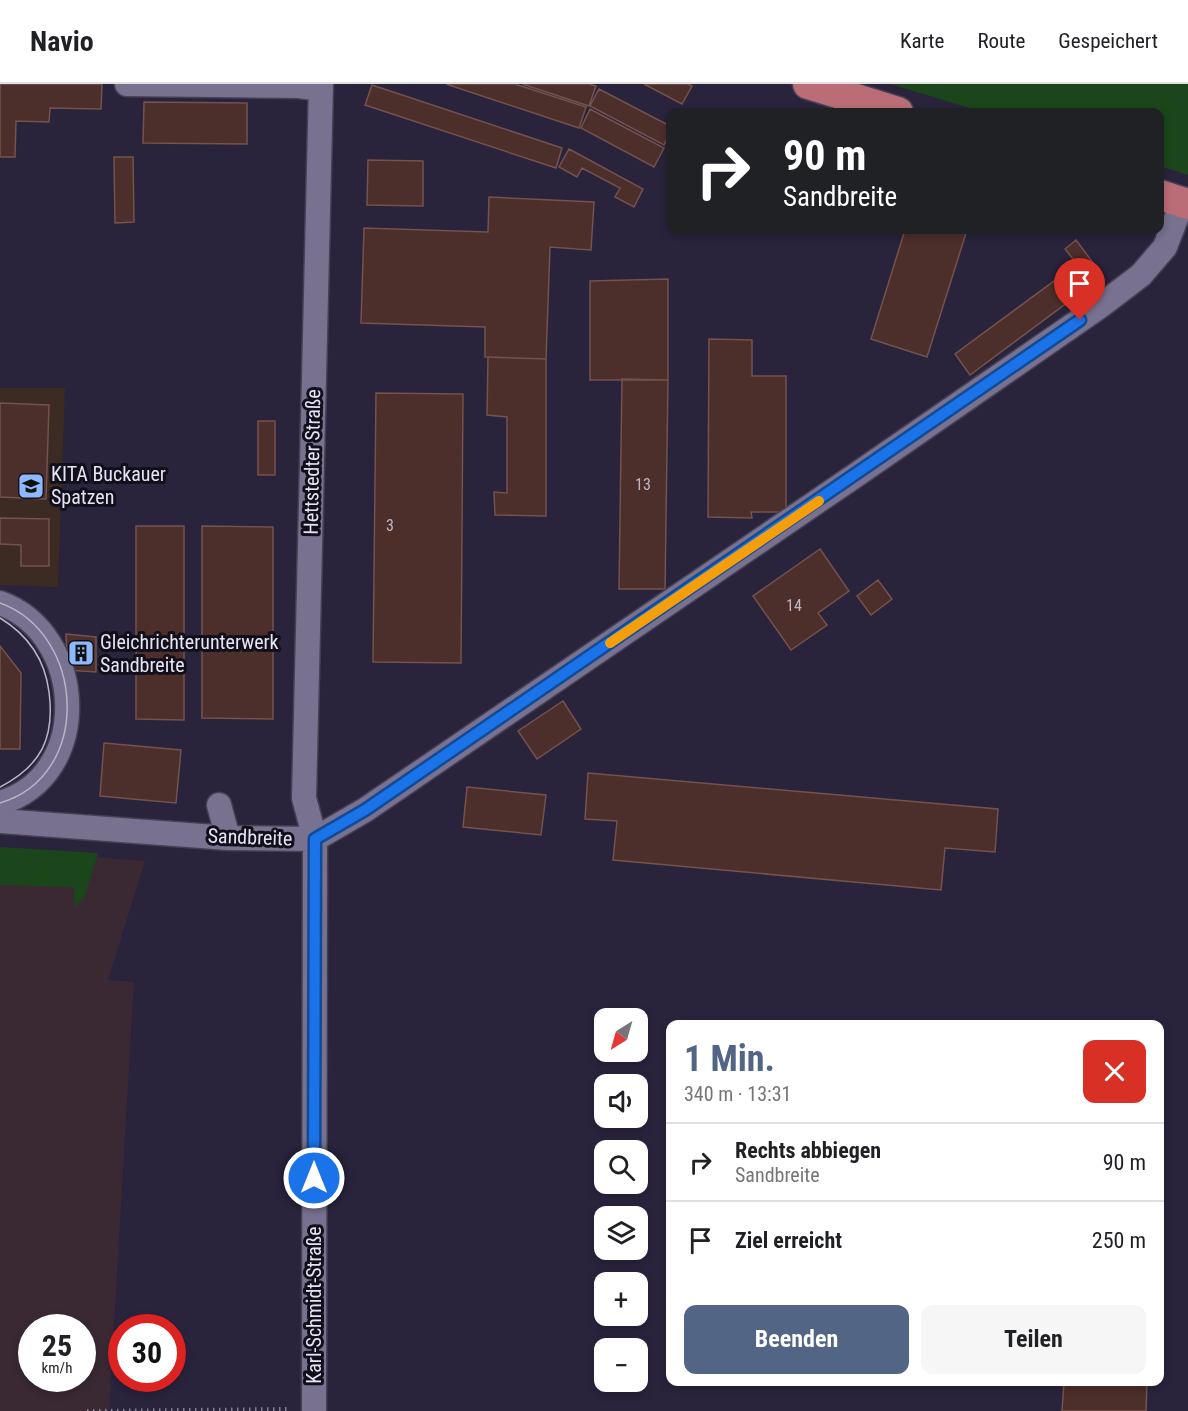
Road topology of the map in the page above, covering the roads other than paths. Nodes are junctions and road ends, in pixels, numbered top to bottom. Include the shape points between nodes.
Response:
1 (127, 84) edge
2 (808, 84) edge
3 (321, 86) edge
4 (885, 108) edge
5 (1177, 201) edge
6 (0, 603) edge
7 (0, 618) edge
8 (0, 787) edge
9 (0, 803) edge
10 (219, 805) dead end
11 (0, 821) edge
12 (228, 838) junction
13 (315, 839) junction
14 (314, 1410) edge

1 - 3 street
2 - 4 main road
3 - 13 street, Hettstedter Straße via 304,798
5 - 13 street, Sandbreite via 1166,247 1141,275 1099,307 365,810
6 - 9 street via 30,620 51,644 64,684 68,713 63,742 50,768 30,788
7 - 8 street via 36,652 47,680 52,711 41,752 23,773
10 - 12 street
11 - 12 street, Sandbreite
12 - 13 street, Sandbreite
13 - 14 street, Karl-Schmidt-Straße

